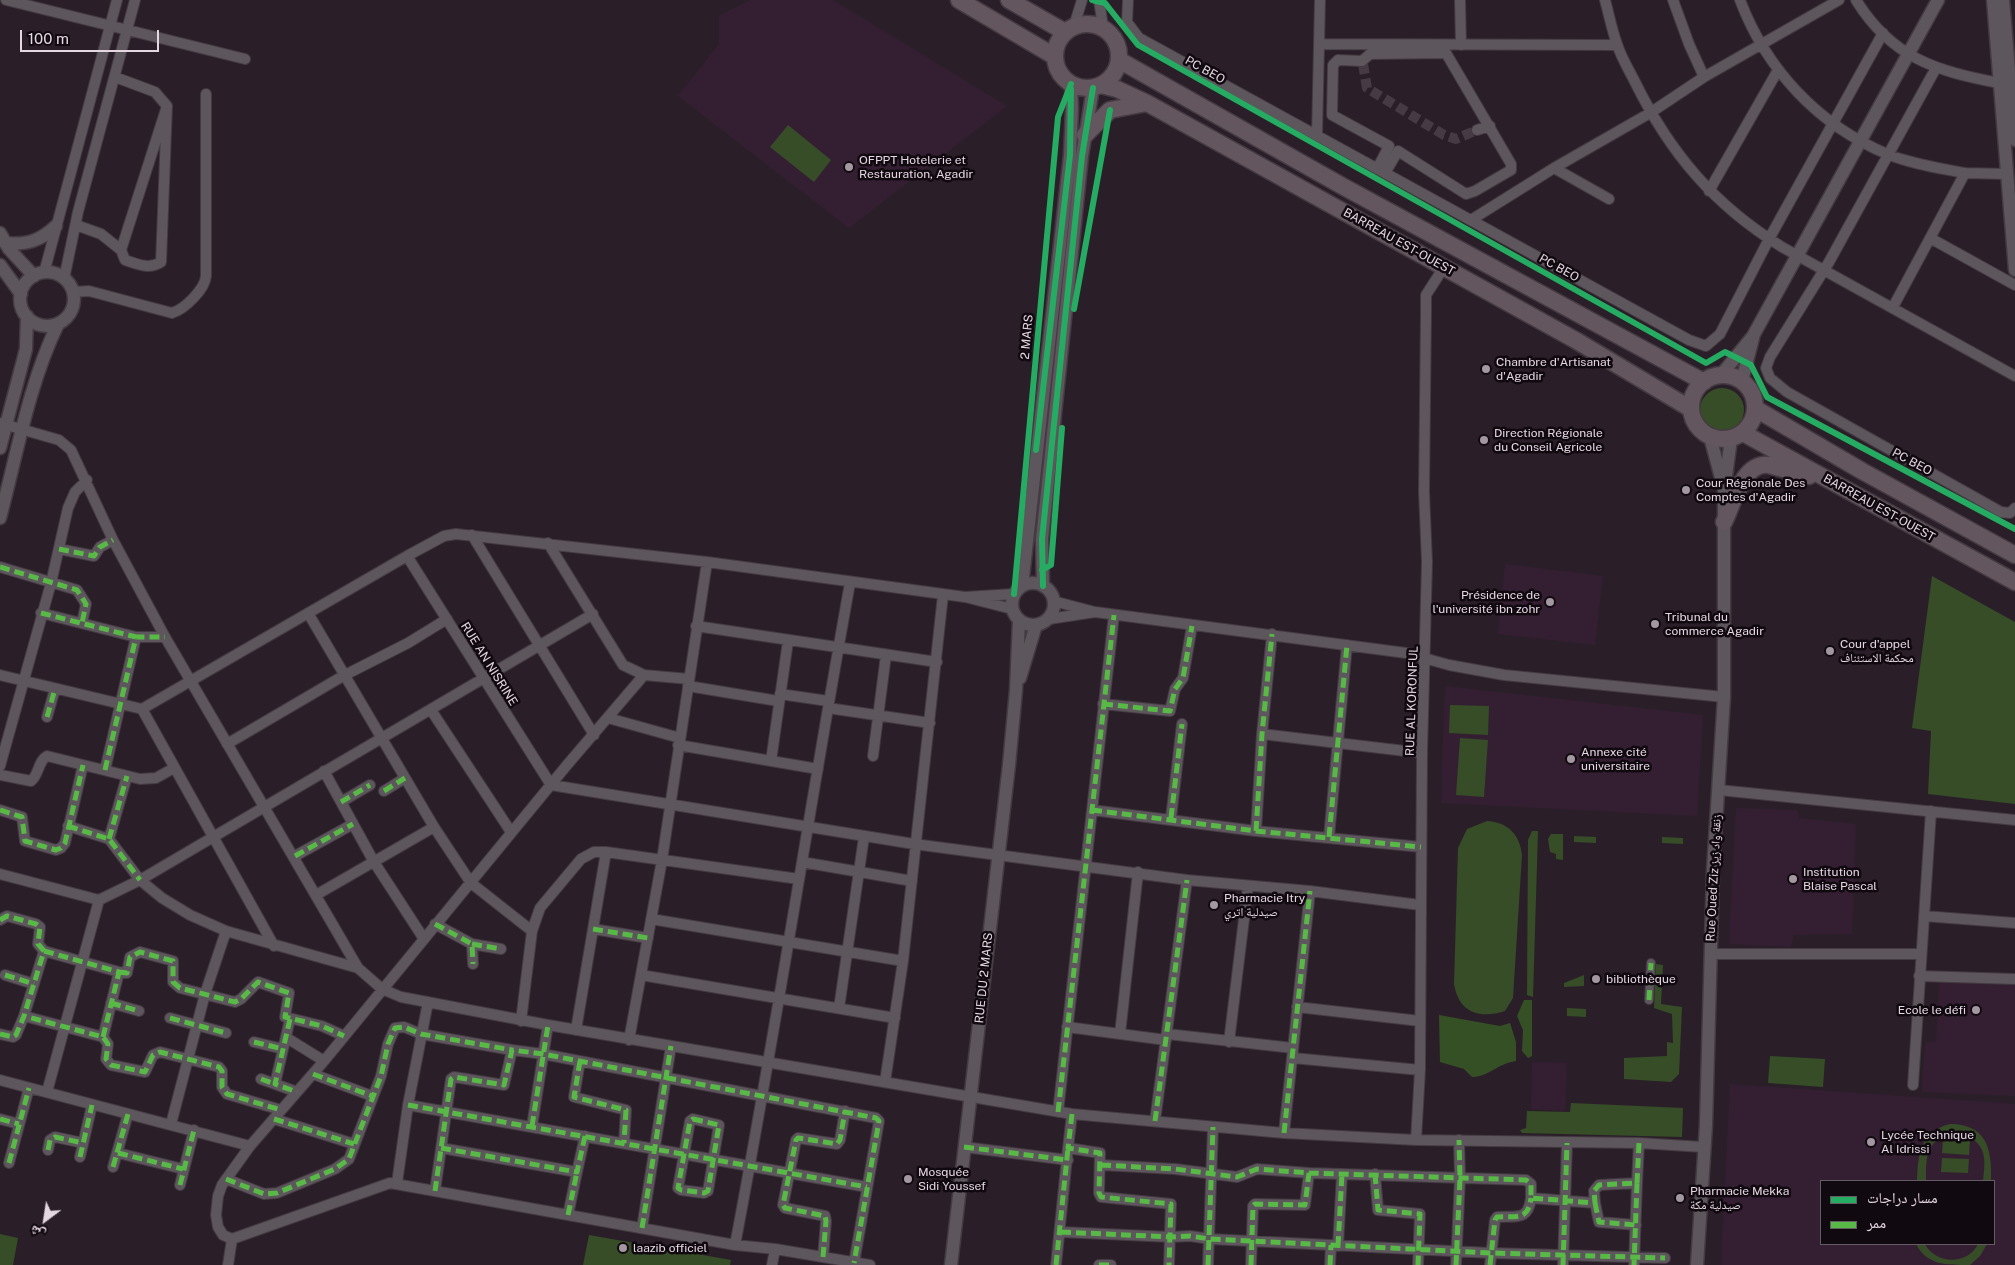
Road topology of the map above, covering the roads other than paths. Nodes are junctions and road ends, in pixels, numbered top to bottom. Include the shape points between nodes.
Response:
1 (6, 0) edge
2 (117, 0) edge
3 (136, 0) edge
4 (959, 0) edge
5 (1009, 0) edge
6 (1082, 0) edge
7 (1099, 0) edge
8 (1128, 0) edge
9 (1320, 0) edge
10 (1460, 0) edge
11 (1605, 0) edge
12 (1673, 0) edge
13 (1740, 0) edge
14 (1839, 0) edge
15 (1856, 0) edge
16 (1938, 0) edge
17 (1992, 0) edge
18 (2003, 0) edge
19 (110, 26) junction
20 (1103, 27) junction
21 (1069, 29) junction
22 (127, 30) junction
23 (1883, 33) junction
24 (1320, 44) junction
25 (1460, 45) junction
26 (1617, 45) junction
27 (1761, 46) junction
28 (1907, 55) junction
29 (1054, 56) junction
30 (245, 59) dead end
31 (1119, 60) junction
32 (1936, 68) junction
33 (2012, 68) edge
34 (1778, 70) junction
35 (115, 77) junction
36 (1704, 77) junction
37 (2000, 83) junction
38 (1071, 84) junction
39 (1097, 87) junction
40 (206, 94) dead end
41 (1147, 103) junction
42 (166, 106) junction
43 (1650, 113) junction
44 (1834, 125) junction
45 (1490, 126) junction
46 (1478, 130) tunnel mouth
47 (1085, 135) junction
48 (1317, 136) junction
49 (2015, 140) edge
50 (1862, 141) junction
51 (1393, 149) junction
52 (1889, 155) junction
53 (1554, 168) junction
54 (1381, 171) junction
55 (1966, 173) junction
56 (2007, 174) junction
57 (66, 191) junction
58 (1709, 191) junction
59 (83, 195) junction
60 (1609, 199) dead end
61 (1471, 220) junction
62 (56, 228) junction
63 (75, 229) junction
64 (3, 238) edge
65 (1930, 238) junction
66 (1769, 239) junction
67 (121, 250) junction
68 (1797, 256) junction
69 (0, 265) edge
70 (1444, 267) junction
71 (1824, 270) junction
72 (2015, 270) edge
73 (39, 274) junction
74 (64, 279) junction
75 (2015, 285) edge
76 (73, 292) junction
77 (21, 294) junction
78 (1893, 307) junction
79 (27, 316) junction
80 (58, 324) junction
81 (1753, 336) junction
82 (1721, 376) junction
83 (2015, 376) edge
84 (1704, 382) junction
85 (1742, 382) junction
86 (1691, 409) junction
87 (1756, 409) junction
88 (3, 424) edge
89 (23, 429) junction
90 (1737, 436) junction
91 (1710, 437) junction
92 (0, 448) edge
93 (1828, 479) junction
94 (87, 480) junction
95 (1724, 491) junction
96 (2015, 508) edge
97 (0, 518) edge
98 (1724, 522) junction
99 (472, 535) junction
100 (113, 540) junction
101 (2015, 540) edge
102 (548, 543) junction
103 (1993, 543) junction
104 (59, 550) junction
105 (2015, 555) edge
106 (406, 556) junction
107 (707, 562) junction
108 (0, 567) edge
109 (2015, 582) edge
110 (51, 583) junction
111 (850, 583) junction
112 (1043, 586) junction
113 (1018, 590) junction
114 (943, 595) junction
115 (965, 597) junction
116 (1053, 600) junction
117 (1095, 612) junction
118 (41, 613) junction
119 (308, 613) junction
120 (593, 614) junction
121 (1015, 615) junction
122 (1114, 615) junction
123 (446, 619) junction
124 (1048, 619) junction
125 (82, 623) junction
126 (1036, 625) junction
127 (696, 626) junction
128 (1192, 626) junction
129 (1272, 634) junction
130 (136, 636) junction
131 (165, 637) junction
132 (788, 641) junction
133 (541, 645) junction
134 (1347, 645) junction
135 (838, 649) junction
136 (886, 655) junction
137 (1426, 658) junction
138 (937, 662) junction
139 (644, 674) junction
140 (0, 675) edge
141 (344, 676) junction
142 (484, 678) junction
143 (191, 680) junction
144 (23, 682) junction
145 (689, 682) junction
146 (56, 689) junction
147 (1016, 690) junction
148 (1724, 697) junction
149 (779, 698) junction
150 (1103, 704) junction
151 (828, 705) junction
152 (122, 706) junction
153 (142, 709) junction
154 (431, 710) junction
155 (47, 717) dead end
156 (878, 717) junction
157 (608, 718) junction
158 (930, 723) junction
159 (1182, 724) dead end
160 (1262, 734) junction
161 (594, 735) junction
162 (381, 738) junction
163 (679, 741) junction
164 (1338, 742) junction
165 (227, 744) junction
166 (1422, 753) junction
167 (873, 756) dead end
168 (771, 761) junction
169 (83, 765) junction
170 (0, 766) edge
171 (174, 768) junction
172 (818, 769) junction
173 (105, 770) junction
174 (324, 771) junction
175 (0, 775) edge
176 (127, 776) junction
177 (405, 778) junction
178 (370, 785) dead end
179 (551, 785) junction
180 (1719, 790) junction
181 (384, 791) dead end
182 (341, 802) junction
183 (669, 806) junction
184 (265, 807) junction
185 (0, 810) edge
186 (1092, 810) junction
187 (1931, 811) junction
188 (1171, 818) junction
189 (2015, 820) edge
190 (352, 824) junction
191 (68, 826) junction
192 (434, 827) junction
193 (809, 828) junction
194 (1256, 831) junction
195 (511, 832) junction
196 (213, 837) junction
197 (864, 837) junction
198 (1329, 837) junction
199 (109, 839) junction
200 (914, 844) junction
201 (1421, 847) junction
202 (606, 852) junction
203 (998, 853) junction
204 (295, 856) junction
205 (662, 860) junction
206 (374, 862) junction
207 (802, 862) junction
208 (1084, 865) junction
209 (860, 872) junction
210 (1138, 872) junction
211 (0, 874) edge
212 (799, 879) junction
213 (140, 880) junction
214 (1187, 880) junction
215 (912, 881) junction
216 (471, 883) junction
217 (1248, 886) junction
218 (1310, 891) junction
219 (316, 896) junction
220 (99, 900) junction
221 (1420, 905) junction
222 (1924, 916) junction
223 (651, 919) junction
224 (0, 920) edge
225 (2015, 923) edge
226 (436, 924) junction
227 (593, 929) junction
228 (226, 931) junction
229 (532, 931) junction
230 (648, 938) junction
231 (424, 939) junction
232 (788, 943) junction
233 (472, 944) junction
234 (274, 946) junction
235 (501, 949) dead end
236 (44, 951) junction
237 (848, 952) junction
238 (1710, 954) junction
239 (1920, 954) junction
240 (903, 961) junction
241 (80, 962) junction
242 (1651, 963) dead end
243 (473, 964) dead end
244 (358, 968) junction
245 (119, 972) junction
246 (5, 975) dead end
247 (641, 975) junction
248 (1919, 976) junction
249 (2015, 979) edge
250 (34, 984) junction
251 (382, 989) junction
252 (205, 994) junction
253 (780, 999) junction
254 (1649, 1000) dead end
255 (428, 1002) junction
256 (111, 1003) junction
257 (1297, 1007) junction
258 (840, 1008) junction
259 (139, 1011) dead end
260 (24, 1016) junction
261 (170, 1018) dead end
262 (894, 1018) junction
263 (290, 1019) junction
264 (521, 1020) junction
265 (1420, 1021) junction
266 (197, 1025) junction
267 (548, 1026) junction
268 (64, 1027) junction
269 (1067, 1028) junction
270 (576, 1030) junction
271 (226, 1033) dead end
272 (0, 1034) edge
273 (422, 1034) junction
274 (1120, 1034) junction
275 (344, 1036) junction
276 (104, 1037) junction
277 (1167, 1037) junction
278 (287, 1038) junction
279 (630, 1040) junction
280 (254, 1042) dead end
281 (1229, 1042) junction
282 (672, 1046) junction
283 (283, 1049) junction
284 (512, 1050) junction
285 (1293, 1053) junction
286 (544, 1054) junction
287 (188, 1059) junction
288 (580, 1060) junction
289 (324, 1061) junction
290 (770, 1063) junction
291 (1420, 1070) junction
292 (312, 1074) junction
293 (666, 1077) junction
294 (261, 1079) dead end
295 (0, 1080) edge
296 (885, 1082) junction
297 (275, 1084) junction
298 (1913, 1085) dead end
299 (29, 1088) junction
300 (47, 1092) junction
301 (297, 1092) junction
302 (761, 1095) junction
303 (372, 1096) junction
304 (970, 1098) junction
305 (92, 1104) junction
306 (408, 1105) junction
307 (281, 1110) junction
308 (845, 1111) junction
309 (447, 1112) junction
310 (1058, 1112) junction
311 (128, 1114) junction
312 (1072, 1114) junction
313 (0, 1119) edge
314 (274, 1119) junction
315 (1155, 1121) junction
316 (20, 1124) junction
317 (171, 1124) junction
318 (532, 1126) junction
319 (1213, 1127) junction
320 (194, 1130) junction
321 (1284, 1133) junction
322 (585, 1136) junction
323 (1416, 1140) junction
324 (1459, 1140) junction
325 (83, 1143) junction
326 (624, 1143) junction
327 (1568, 1143) junction
328 (1638, 1143) junction
329 (354, 1144) junction
330 (250, 1146) junction
331 (964, 1147) junction
332 (1703, 1147) junction
333 (442, 1148) junction
334 (655, 1148) junction
335 (1068, 1148) junction
336 (48, 1150) dead end
337 (118, 1153) junction
338 (684, 1154) junction
339 (80, 1158) dead end
340 (715, 1159) junction
341 (1068, 1160) junction
342 (9, 1163) dead end
343 (1101, 1165) junction
344 (750, 1166) junction
345 (113, 1167) dead end
346 (183, 1169) junction
347 (577, 1172) junction
348 (788, 1173) junction
349 (1309, 1173) junction
350 (1342, 1174) junction
351 (1375, 1174) junction
352 (1210, 1175) junction
353 (1460, 1178) junction
354 (226, 1179) junction
355 (397, 1183) junction
356 (1637, 1183) junction
357 (180, 1185) dead end
358 (867, 1187) junction
359 (435, 1191) junction
360 (1531, 1198) junction
361 (1565, 1201) junction
362 (1595, 1202) junction
363 (568, 1215) junction
364 (1636, 1225) junction
365 (642, 1228) junction
366 (1061, 1232) junction
367 (1171, 1237) junction
368 (232, 1239) junction
369 (1210, 1239) junction
370 (1251, 1240) junction
371 (735, 1245) junction
372 (1335, 1245) junction
373 (775, 1249) junction
374 (1419, 1250) junction
375 (1456, 1252) junction
376 (1491, 1253) junction
377 (822, 1257) junction
378 (1665, 1258) dead end
379 (1563, 1260) edge
380 (1634, 1261) edge
381 (854, 1263) junction
382 (228, 1265) edge
383 (772, 1265) edge
384 (870, 1265) edge
385 (951, 1265) edge
386 (1056, 1265) edge
387 (1099, 1265) edge
388 (1111, 1265) edge
389 (1169, 1265) edge
390 (1208, 1265) edge
391 (1251, 1265) edge
392 (1330, 1265) edge
393 (1418, 1265) edge
394 (1456, 1265) edge
395 (1490, 1265) edge
396 (1697, 1265) edge

1 - 19 street
2 - 19 street
3 - 22 street
4 - 29 main road
5 - 21 main road
6 - 21 street
7 - 20 street
8 - 48 street via 1127,22 1139,38
9 - 24 street
10 - 25 street
11 - 26 street
12 - 36 street
13 - 27 street
14 - 27 street
15 - 23 street
16 - 28 street
17 - 37 street
18 - 33 street
19 - 22 street
19 - 57 street
20 - 21 main road via 1094,24
20 - 31 main road via 1116,41
21 - 29 main road via 1059,38
22 - 30 street
22 - 35 street
23 - 28 street
23 - 44 street
24 - 25 street
24 - 48 street
25 - 26 street
26 - 43 street
27 - 34 street
27 - 36 street
28 - 32 street
28 - 50 street
29 - 38 main road via 1058,72
31 - 39 main road via 1113,75
31 - 84 main road, BARREAU EST-OUEST via 1344,187
32 - 37 street
32 - 52 street
33 - 49 street
34 - 44 street via 1800,96
34 - 58 street
35 - 42 street via 155,92
35 - 59 street
36 - 43 street
37 - 56 street
38 - 39 main road via 1081,88
38 - 113 street via 1070,155
39 - 41 main road, BARREAU EST-OUEST via 1117,89
39 - 47 street
40 - 76 street via 206,276 203,285 182,308 172,312 90,291
41 - 47 main road via 1110,110
41 - 70 main road, BARREAU EST-OUEST
42 - 67 street
42 - 67 street via 161,262 155,266 143,266 125,260
43 - 53 street
43 - 58 street via 1679,157
44 - 50 street
44 - 66 street
45 - 46 street
45 - 51 street via 1512,164 1511,170 1470,193 1463,194
45 - 51 street via 1446,53 1370,54 1362,63 1334,62 1332,115
47 - 112 street via 1042,539
48 - 54 street
50 - 52 street
50 - 68 street
51 - 54 street
52 - 55 street
52 - 71 street
53 - 60 street
53 - 61 street
54 - 61 street
55 - 56 street
55 - 65 street
56 - 72 street
57 - 59 street
57 - 62 street
58 - 66 street
59 - 63 street
61 - 66 street via 1689,340 1706,346 1720,334
62 - 63 street
62 - 64 street via 37,241 20,244
62 - 73 street
63 - 67 street via 101,234
63 - 74 street
64 - 73 street
65 - 75 street
65 - 78 street
66 - 68 street
68 - 71 street
68 - 81 street
69 - 77 street
70 - 86 main road, BARREAU EST-OUEST
70 - 137 street, RUE AL KORONFUL via 1426,295
71 - 78 street
71 - 96 street via 1770,357 1766,368 1770,378 1787,392 2001,512 2010,513
73 - 74 street via 51,273
73 - 77 street via 25,283
74 - 76 street
76 - 80 street via 69,314
77 - 79 street via 21,306
78 - 83 street
79 - 80 street via 41,325
79 - 88 street via 26,349
80 - 89 street via 47,347
81 - 82 street
81 - 85 street
82 - 84 main road
82 - 85 main road
84 - 86 main road via 1697,389
85 - 87 main road via 1752,394
86 - 91 main road via 1696,424
87 - 90 main road via 1752,422
87 - 103 main road, BARREAU EST-OUEST
88 - 89 street
88 - 92 street
89 - 94 street via 66,445
89 - 97 street
90 - 91 main road via 1720,440
90 - 93 main road, BARREAU EST-OUEST
90 - 95 street, Rue Oued Ziz زنقة واد زيز
91 - 95 street, Rue Oued Ziz زنقة واد زيز
93 - 98 main road via 1763,464 1747,474
93 - 109 main road, BARREAU EST-OUEST
94 - 100 street
94 - 104 street via 70,501
95 - 98 street, Rue Oued Ziz زنقة واد زيز
98 - 148 street, Rue Oued Ziz زنقة واد زيز
99 - 102 street
99 - 106 street via 444,536
99 - 133 street
100 - 104 street via 94,556
100 - 131 street
101 - 103 main road
102 - 107 street
102 - 120 street
103 - 105 main road, BARREAU EST-OUEST
104 - 110 street
106 - 119 street
106 - 123 street, RUE AN NISRINE
107 - 111 street
107 - 127 street
108 - 110 street
110 - 118 street
110 - 125 street via 80,593 86,604
111 - 114 street
111 - 135 street
112 - 113 street via 1029,583
112 - 116 street
113 - 115 street
113 - 121 street
114 - 115 street
114 - 138 street
115 - 121 street
116 - 117 street
116 - 124 street via 1053,610
117 - 122 street
117 - 124 street
118 - 125 street
118 - 144 street
119 - 141 street
119 - 143 street
120 - 133 street
120 - 139 street via 618,659 628,670
121 - 126 street via 1027,625
121 - 147 street, RUE DU 2 MARS
122 - 128 street
122 - 150 street
123 - 141 street
123 - 142 street, RUE AN NISRINE
124 - 126 street
125 - 130 street
126 - 147 street, RUE DU 2 MARS
127 - 132 street
127 - 145 street
128 - 129 street
128 - 150 street via 1183,678 1175,689 1170,711
129 - 134 street
129 - 160 street
130 - 131 street
130 - 152 street
131 - 143 street
132 - 135 street
132 - 149 street
133 - 142 street
133 - 161 street
134 - 137 street via 1406,652
134 - 164 street
135 - 136 street
135 - 151 street
136 - 138 street
136 - 156 street
137 - 148 street via 1504,676
137 - 166 street, RUE AL KORONFUL
138 - 158 street
139 - 145 street
139 - 157 street
140 - 144 street
141 - 162 street
141 - 165 street
142 - 154 street
142 - 179 street, RUE AN NISRINE
143 - 153 street
143 - 165 street
144 - 146 street
144 - 170 street
145 - 149 street
145 - 163 street
146 - 152 street
146 - 155 street
147 - 203 street, RUE DU 2 MARS
148 - 180 street, Rue Oued Ziz زنقة واد زيز
149 - 151 street
149 - 168 street
150 - 186 street
151 - 156 street
151 - 172 street
152 - 153 street
152 - 173 street
153 - 171 street
154 - 162 street
154 - 195 street
156 - 158 street
156 - 167 street
157 - 161 street
157 - 163 street
158 - 200 street
159 - 188 street
160 - 164 street
160 - 194 street
161 - 179 street
162 - 174 street
162 - 177 street
163 - 168 street
163 - 183 street
164 - 166 street
164 - 198 street
165 - 184 street
166 - 201 street, RUE AL KORONFUL
168 - 172 street
169 - 173 street
169 - 175 street via 47,756 31,781
169 - 191 street
171 - 176 street via 151,779
171 - 196 street
172 - 193 street
173 - 176 street
174 - 182 street
174 - 184 street
176 - 199 street
177 - 181 street
177 - 192 street
178 - 182 street
179 - 183 street
179 - 195 street
180 - 187 street
180 - 238 street, Rue Oued Ziz زنقة واد زيز
182 - 190 street
183 - 193 street
183 - 205 street
184 - 196 street
184 - 204 street
185 - 191 street via 22,817 24,842 56,850 65,843
186 - 188 street
186 - 208 street
187 - 189 street
187 - 222 street
188 - 194 street
190 - 204 street
190 - 206 street
191 - 199 street
192 - 206 street
192 - 216 street
193 - 197 street
193 - 207 street
194 - 198 street
195 - 216 street
196 - 213 street
196 - 234 street
197 - 200 street
197 - 209 street
198 - 201 street
199 - 213 street
200 - 203 street
200 - 215 street
201 - 221 street, RUE AL KORONFUL
202 - 205 street
202 - 227 street
202 - 229 street via 594,852 582,859 540,908
203 - 208 street
203 - 304 street, RUE DU 2 MARS
204 - 219 street
205 - 212 street
205 - 223 street
206 - 219 street
206 - 231 street
207 - 209 street
207 - 212 street
208 - 210 street
208 - 269 street
209 - 215 street
209 - 237 street
210 - 214 street
210 - 274 street
211 - 220 street
212 - 232 street
213 - 220 street
213 - 228 street via 178,908
214 - 217 street
214 - 277 street
215 - 240 street
216 - 226 street
216 - 229 street
217 - 218 street
217 - 281 street
218 - 221 street
218 - 257 street
219 - 244 street
220 - 241 street
221 - 265 street, RUE AL KORONFUL
222 - 225 street
222 - 239 street
223 - 230 street
223 - 232 street
224 - 236 street via 7,916 38,925 38,944
226 - 231 street
226 - 233 street
227 - 230 street
227 - 270 street
228 - 234 street
228 - 252 street
229 - 264 street
230 - 247 street
231 - 251 street
232 - 237 street
232 - 253 street
233 - 235 street
233 - 243 street
234 - 244 street
236 - 241 street
236 - 250 street
237 - 240 street
237 - 258 street
238 - 239 street
238 - 332 street, Rue Oued Ziz زنقة واد زيز
239 - 248 street
240 - 262 street
241 - 245 street
241 - 268 street
242 - 254 street
244 - 251 street
245 - 252 street via 129,971 130,957 140,952 173,960 175,985
245 - 256 street
246 - 250 street
247 - 253 street
247 - 279 street
248 - 249 street
248 - 298 street
250 - 260 street
251 - 255 street via 401,997
251 - 275 street
252 - 263 street via 237,1002 258,982 290,993 283,1014
252 - 266 street
253 - 258 street
253 - 290 street
255 - 264 street
255 - 273 street
256 - 259 street
256 - 276 street
257 - 265 street
257 - 285 street
258 - 262 street
260 - 268 street
260 - 272 street via 16,1036
261 - 266 street
262 - 296 street
263 - 275 street via 322,1026
263 - 278 street
264 - 267 street
265 - 291 street, RUE AL KORONFUL
266 - 271 street
266 - 287 street
267 - 270 street
267 - 286 street
268 - 276 street
268 - 300 street
269 - 274 street
269 - 310 street
270 - 279 street
273 - 284 street
273 - 303 street via 398,1026 392,1030 381,1076
273 - 306 street
274 - 277 street
275 - 289 street
276 - 287 street via 108,1044 106,1059 111,1064 144,1072 155,1053
277 - 281 street
277 - 315 street
278 - 283 street
278 - 289 street
279 - 282 street
280 - 283 street
281 - 285 street
282 - 290 street
282 - 293 street
283 - 297 street
284 - 286 street
284 - 309 street via 504,1085 452,1078
285 - 291 street
285 - 321 street
286 - 288 street
286 - 318 street
287 - 307 street via 221,1069 222,1087 227,1094
287 - 317 street
288 - 293 street
288 - 326 street via 574,1097 626,1110
289 - 292 street
290 - 296 street
290 - 302 street
291 - 323 street, RUE AL KORONFUL
292 - 301 street
292 - 303 street
293 - 302 street
293 - 334 street
294 - 297 street
295 - 299 street
296 - 304 street
297 - 301 street
299 - 300 street
299 - 316 street
300 - 305 street
301 - 307 street
302 - 308 street
302 - 344 street
303 - 329 street
304 - 310 street
304 - 331 street, RUE DU 2 MARS
305 - 311 street
305 - 325 street
306 - 309 street
306 - 355 street
307 - 314 street
308 - 348 street via 837,1144 797,1139
308 - 358 street via 878,1121
309 - 318 street
309 - 333 street
310 - 312 street
311 - 317 street
311 - 337 street
312 - 315 street
312 - 335 street
313 - 316 street
314 - 329 street
314 - 330 street
315 - 319 street
316 - 342 street
317 - 320 street
318 - 322 street
319 - 321 street
319 - 352 street
320 - 330 street
320 - 346 street
321 - 323 street
322 - 326 street
322 - 347 street
323 - 324 street
324 - 327 street
324 - 353 street
325 - 336 street via 56,1137 50,1140
325 - 339 street
326 - 334 street
327 - 328 street
327 - 361 street
328 - 332 street
328 - 356 street
329 - 354 street via 349,1159 343,1165 277,1193 264,1194
330 - 354 street
331 - 341 street
331 - 385 street, RUE DU 2 MARS
332 - 396 street, Rue Oued Ziz زنقة واد زيز
333 - 347 street
333 - 359 street
334 - 338 street
334 - 365 street
335 - 341 street
335 - 343 street via 1098,1152 1102,1156
337 - 345 street
337 - 346 street
338 - 340 street
338 - 340 street via 693,1119 719,1125
338 - 340 street via 678,1188 681,1190 706,1193
340 - 344 street
341 - 366 street
343 - 352 street via 1175,1169
343 - 367 street via 1101,1197 1171,1204
344 - 348 street
344 - 371 street
346 - 357 street
347 - 363 street
348 - 358 street
348 - 377 street via 784,1207 826,1218
349 - 350 street
349 - 352 street via 1257,1169 1237,1177
349 - 370 street via 1305,1205 1254,1205
350 - 351 street
350 - 372 street
351 - 353 street
351 - 374 street via 1378,1210 1420,1214
352 - 369 street
353 - 360 street via 1526,1180 1531,1184
353 - 375 street
354 - 368 street via 218,1196 216,1215 223,1235
355 - 359 street
355 - 368 street via 379,1185
356 - 362 street via 1599,1185 1594,1191
356 - 364 street
358 - 381 street
359 - 363 street
360 - 361 street
360 - 376 street via 1528,1212 1524,1215 1496,1218
361 - 362 street
361 - 379 street
362 - 364 street via 1599,1222
363 - 365 street
364 - 380 street
365 - 371 street
366 - 367 street
366 - 386 street
367 - 369 street
367 - 389 street
368 - 382 street
369 - 370 street
369 - 390 street
370 - 372 street
370 - 391 street
371 - 373 street
372 - 374 street
372 - 392 street
373 - 377 street
373 - 383 street
374 - 375 street
374 - 393 street
375 - 376 street
375 - 394 street
376 - 379 street
376 - 395 street
377 - 381 street
378 - 380 street
379 - 380 street
381 - 384 street
387 - 388 street

